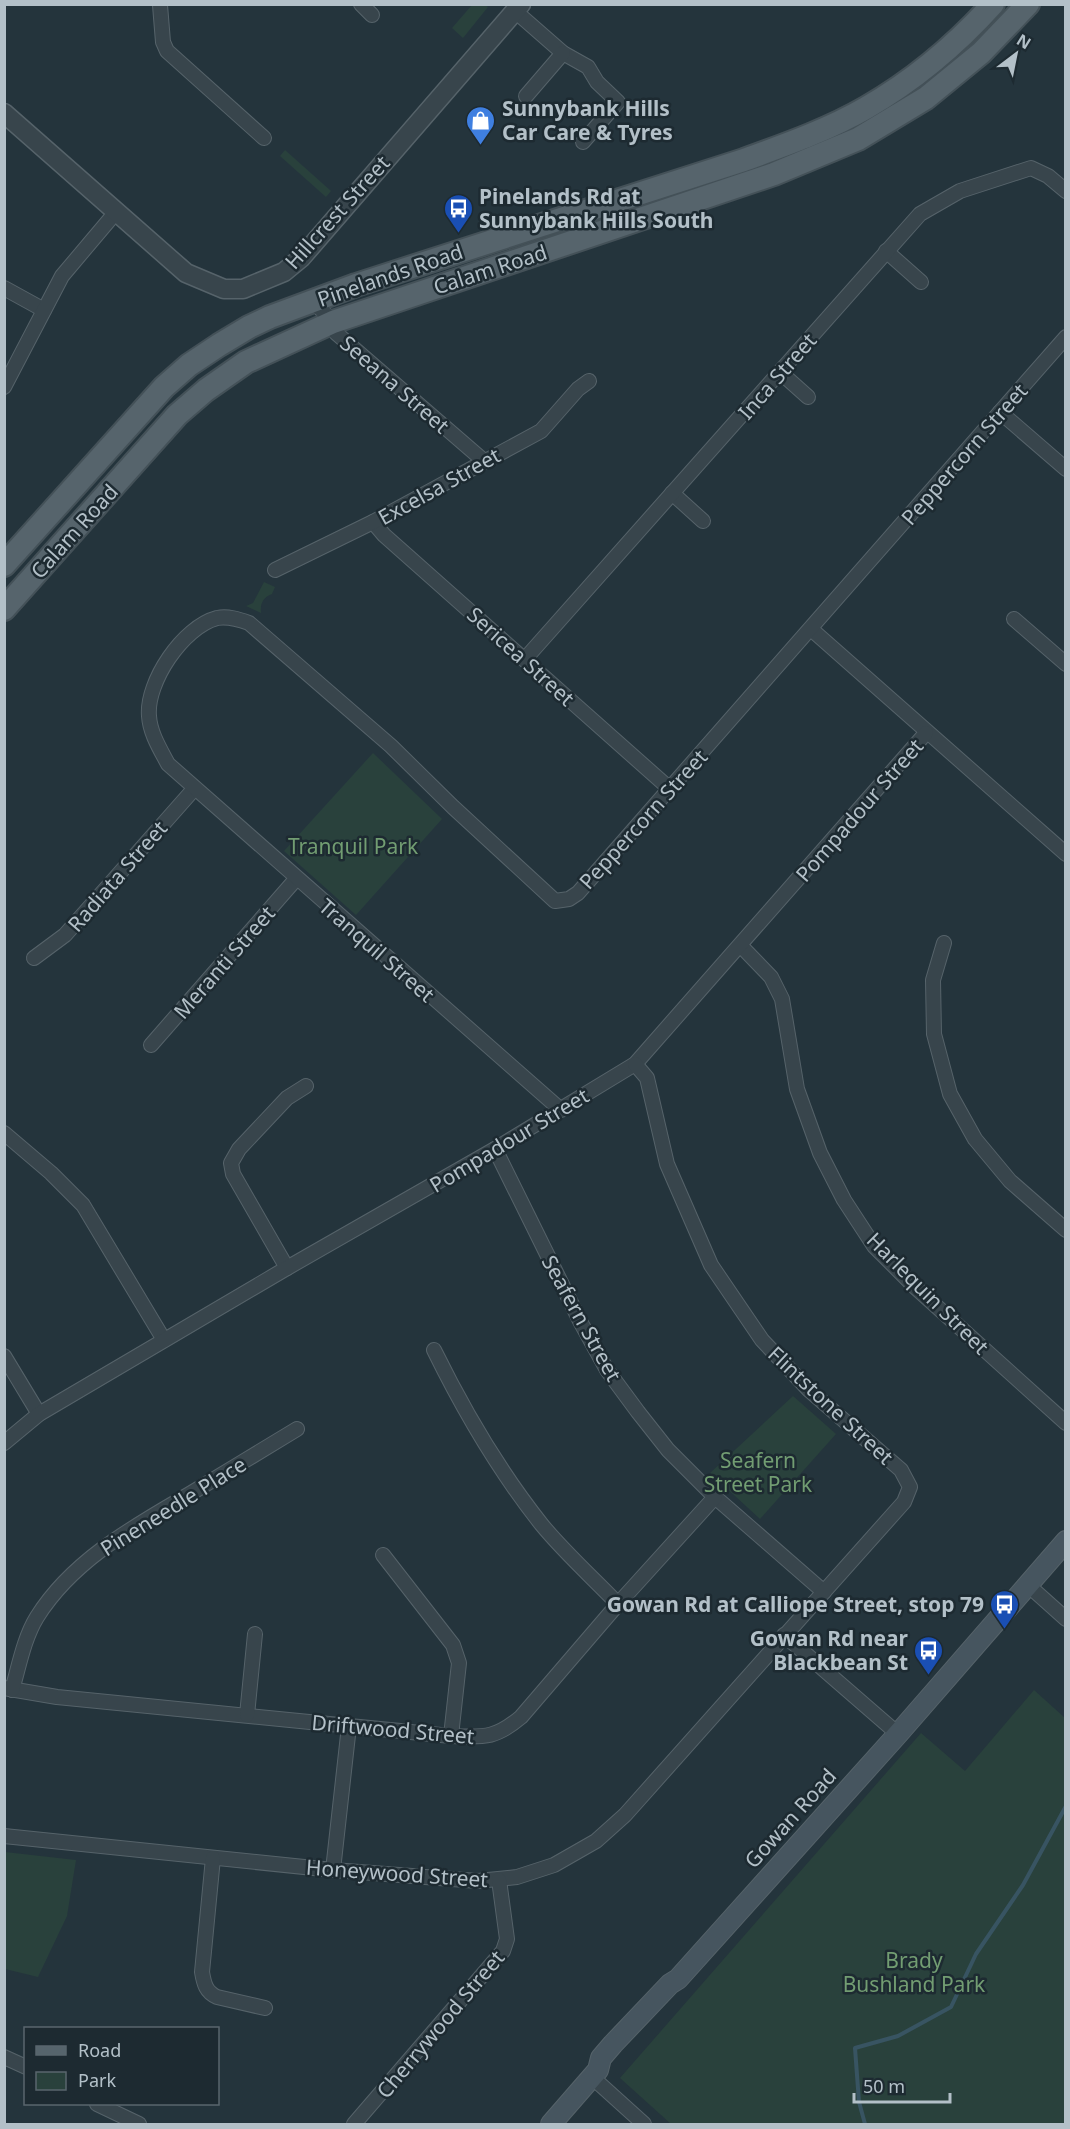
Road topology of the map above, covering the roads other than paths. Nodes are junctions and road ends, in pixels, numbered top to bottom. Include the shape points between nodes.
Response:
1 (361, 4) edge
2 (993, 4) edge
3 (1028, 4) edge
4 (159, 5) edge
5 (518, 8) edge
6 (372, 15) dead end
7 (563, 53) junction
8 (526, 96) dead end
9 (4, 113) edge
10 (264, 138) dead end
11 (583, 142) dead end
12 (1065, 191) edge
13 (116, 212) junction
14 (886, 251) junction
15 (921, 282) dead end
16 (4, 288) edge
17 (313, 302) junction
18 (44, 310) junction
19 (333, 322) junction
20 (1065, 338) edge
21 (780, 372) junction
22 (589, 381) dead end
23 (4, 387) edge
24 (808, 397) dead end
25 (1000, 412) junction
26 (102, 454) joint
27 (484, 461) junction
28 (1065, 470) edge
29 (672, 493) junction
30 (703, 521) dead end
31 (373, 522) junction
32 (4, 565) edge
33 (275, 570) dead end
34 (4, 609) edge
35 (1014, 619) dead end
36 (811, 629) junction
37 (525, 659) junction
38 (1065, 664) edge
39 (926, 733) junction
40 (194, 789) junction
41 (670, 789) junction
42 (1065, 855) edge
43 (296, 879) junction
44 (944, 943) dead end
45 (741, 946) junction
46 (34, 958) dead end
47 (151, 1045) dead end
48 (635, 1064) junction
49 (306, 1086) dead end
50 (561, 1110) junction
51 (4, 1133) edge
52 (495, 1149) junction
53 (1065, 1230) edge
54 (287, 1268) junction
55 (164, 1340) junction
56 (434, 1350) dead end
57 (4, 1356) edge
58 (39, 1414) junction
59 (1065, 1423) edge
60 (297, 1429) dead end
61 (4, 1443) edge
62 (910, 1487) joint
63 (715, 1497) junction
64 (1065, 1541) edge
65 (383, 1555) dead end
66 (1028, 1585) junction
67 (824, 1592) junction
68 (618, 1604) junction
69 (1065, 1619) edge
70 (255, 1634) dead end
71 (784, 1635) junction
72 (8, 1689) edge
73 (247, 1715) junction
74 (349, 1726) junction
75 (898, 1734) junction
76 (451, 1736) junction
77 (4, 1836) edge
78 (213, 1858) junction
79 (333, 1870) junction
80 (499, 1880) junction
81 (265, 2008) dead end
82 (4, 2057) edge
83 (24, 2066) edge
84 (595, 2074) junction
85 (101, 2105) edge
86 (139, 2124) edge
87 (354, 2124) edge
88 (551, 2124) edge
89 (644, 2124) edge

1 - 6 street
2 - 17 main road, Pinelands Road via 940,55 899,87 864,110 803,138
3 - 19 main road, Calam Road via 981,53 926,98 858,139 774,174
4 - 10 street via 167,51
5 - 7 street
5 - 13 street, Hillcrest Street via 284,272 243,289 224,289 186,273
7 - 8 street
7 - 11 street via 588,67 618,102
9 - 13 street, Hillcrest Street
12 - 14 street, Inca Street via 1031,168 960,191 920,214
13 - 18 street via 62,276
14 - 15 street
14 - 21 street, Inca Street
16 - 18 street
17 - 19 street, Seeana Street
17 - 26 main road, Pinelands Road via 249,327 189,365
18 - 23 street
19 - 27 street, Seeana Street via 336,333
19 - 34 main road, Calam Road via 246,362 192,401
20 - 25 street, Peppercorn Street
21 - 24 street
21 - 29 street, Inca Street
22 - 27 street, Excelsa Street via 541,431
25 - 28 street
25 - 36 street, Peppercorn Street
26 - 32 main road, Calam Road
27 - 31 street, Excelsa Street
29 - 30 street
29 - 37 street, Inca Street
31 - 33 street, Excelsa Street
31 - 37 street, Sericea Street
35 - 38 street
36 - 39 street
36 - 41 street, Peppercorn Street
37 - 41 street, Sericea Street
39 - 42 street
39 - 45 street, Pompadour Street
40 - 41 street, Peppercorn Street via 168,764 155,738 149,717 150,695 168,660 193,631 206,622 234,618 259,630 391,746 555,901 578,893
40 - 43 street, Tranquil Street
40 - 46 street, Radiata Street via 65,935
43 - 47 street, Meranti Street
43 - 50 street, Tranquil Street
44 - 53 street via 933,980 934,1034 950,1094 975,1139 1010,1181
45 - 48 street, Pompadour Street
45 - 59 street, Harlequin Street via 771,977 782,999 797,1089 820,1153 874,1246
48 - 50 street, Pompadour Street
48 - 62 street, Flintstone Street via 647,1078 667,1164 711,1265 762,1340 809,1390 901,1470
49 - 54 street via 287,1098 239,1149 231,1163 233,1174
50 - 52 street, Pompadour Street
51 - 55 street via 83,1205
52 - 54 street, Pompadour Street
52 - 63 street, Seafern Street via 607,1370 668,1450
54 - 55 street, Pompadour Street
55 - 58 street, Pompadour Street
56 - 68 street via 458,1399 529,1507
57 - 58 street
58 - 61 street, Pompadour Street
60 - 72 street, Pineneedle Place via 125,1532 88,1560 37,1617
62 - 67 street, Honeywood Street via 904,1502
63 - 67 street, Seafern Street
63 - 68 street, Driftwood Street
64 - 66 main road, Gowan Road
65 - 76 street via 453,1645 459,1663
66 - 69 street
66 - 75 main road, Gowan Road
67 - 71 street, Honeywood Street
68 - 76 street, Driftwood Street via 521,1717 504,1731 485,1737
70 - 73 street
71 - 75 street
71 - 80 street, Honeywood Street via 613,1827 554,1865
72 - 73 street, Driftwood Street
73 - 74 street, Driftwood Street
74 - 76 street, Driftwood Street
74 - 79 street
75 - 84 main road, Gowan Road via 678,1979 615,2042
77 - 78 street, Honeywood Street
78 - 79 street, Honeywood Street
78 - 81 street via 203,1982 217,1997
79 - 80 street, Honeywood Street
80 - 87 street, Cherrywood Street via 507,1939 503,1951
82 - 83 street
84 - 88 main road, Gowan Road
84 - 89 street
85 - 86 street

